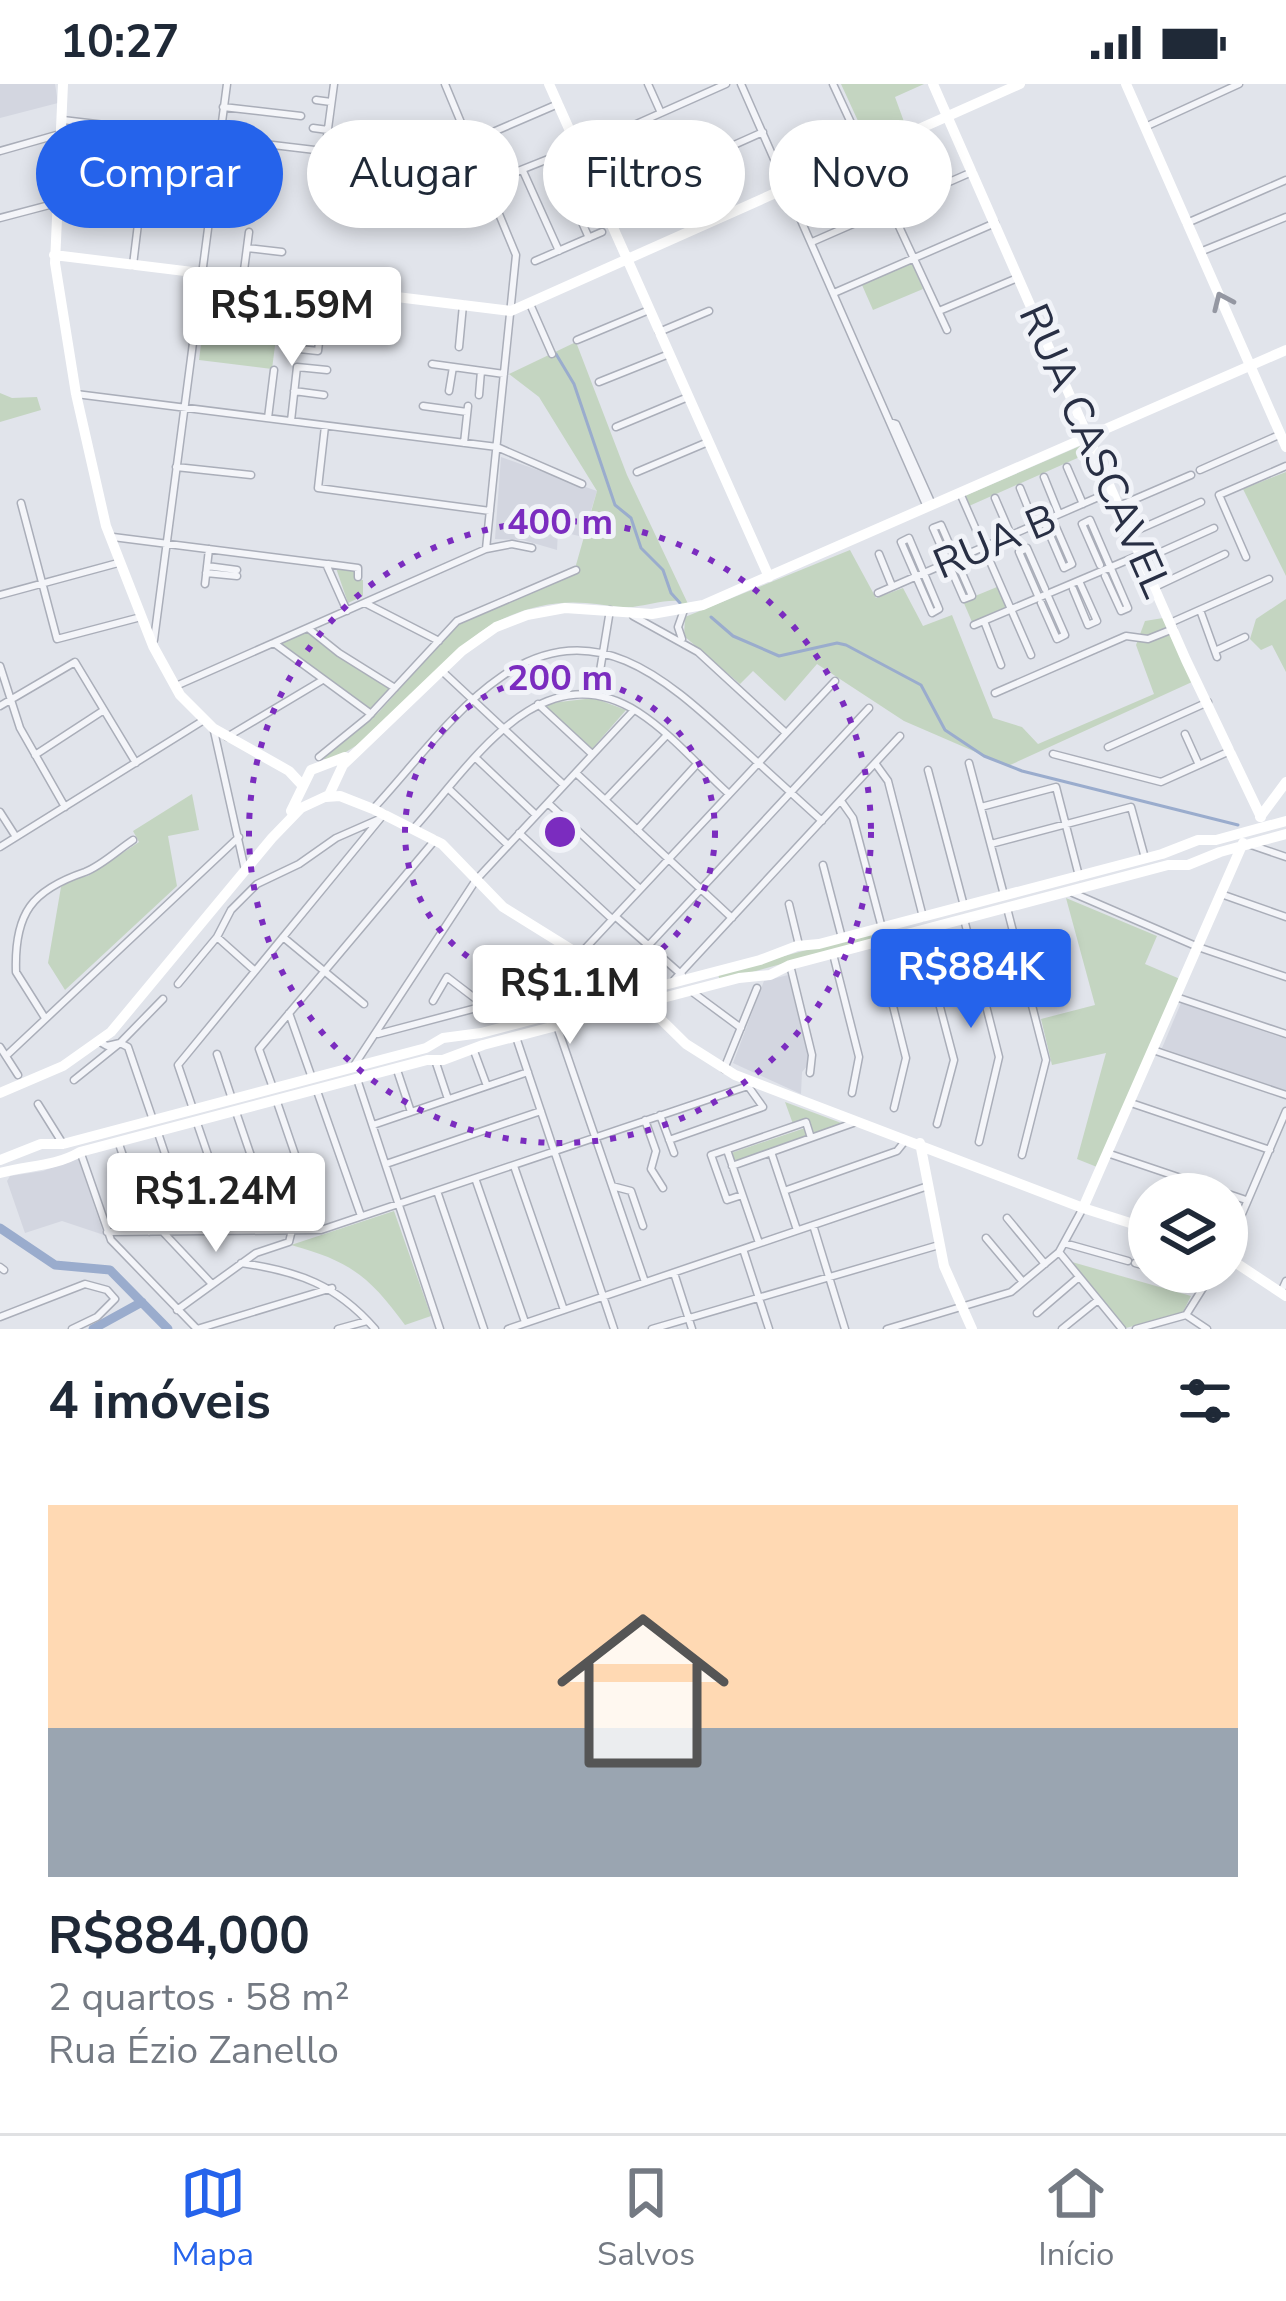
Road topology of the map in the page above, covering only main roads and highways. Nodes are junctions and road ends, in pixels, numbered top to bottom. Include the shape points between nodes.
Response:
1 (60, 84) edge
2 (549, 84) edge
3 (933, 84) edge
4 (1020, 84) edge
5 (1126, 84) edge
6 (947, 116) junction
7 (54, 255) junction
8 (627, 260) junction
9 (1286, 350) edge
10 (1250, 366) junction
11 (1090, 436) junction
12 (1283, 441) edge
13 (769, 577) junction
14 (382, 730) junction
15 (255, 752) junction
16 (318, 764) junction
17 (336, 780) junction
18 (1286, 782) edge
19 (303, 788) junction
20 (322, 799) junction
21 (379, 814) junction
22 (1262, 814) junction
23 (1286, 821) edge
24 (1278, 832) edge
25 (272, 838) junction
26 (1246, 840) junction
27 (1226, 850) junction
28 (1235, 861) junction
29 (1121, 871) junction
30 (1006, 902) junction
31 (891, 930) junction
32 (704, 982) junction
33 (635, 993) junction
34 (645, 1003) junction
35 (550, 1023) junction
36 (414, 1057) junction
37 (355, 1073) junction
38 (314, 1084) junction
39 (0, 1093) edge
40 (234, 1106) junction
41 (131, 1133) junction
42 (920, 1143) junction
43 (0, 1156) edge
44 (0, 1173) edge
45 (1083, 1208) junction
46 (1128, 1222) edge
47 (1248, 1267) edge
48 (1284, 1290) edge
49 (972, 1329) edge

1 - 7 main road
2 - 8 main road via 572,151
3 - 6 main road, RUA CASCAVEL
4 - 6 main road
10 -> 5 main road
6 - 8 main road
6 - 11 main road, RUA CASCAVEL
7 - 8 main road via 511,311
7 - 15 main road via 110,537 141,617 174,687 208,724
8 - 13 main road
9 - 10 main road
10 - 11 main road
10 - 12 main road
11 - 13 main road
11 - 22 main road, RUA CASCAVEL
13 - 14 main road via 684,610 565,608 516,618 477,639
14 - 16 main road via 340,760
14 - 17 main road
15 - 16 main road via 296,768
15 - 19 main road
16 - 17 main road
16 - 19 main road
17 - 20 main road
17 - 21 main road
18 - 22 main road
19 - 20 main road
19 - 25 main road
20 - 21 main road via 340,796
20 - 25 main road
21 - 33 main road via 435,840 503,907
22 - 24 main road, RUA CASCAVEL
22 - 26 main road
23 - 24 main road
24 - 26 main road
25 - 39 main road via 100,1042
26 - 27 main road
26 - 28 main road
26 - 29 main road via 1198,840
27 - 28 main road
27 - 29 main road via 1188,866
28 - 45 main road
29 - 30 main road via 1070,891
29 - 30 main road via 1079,876
30 - 31 main road
31 - 32 main road via 799,945
31 - 32 main road via 877,942 770,975
32 - 33 main road via 675,979
32 - 34 main road
33 - 34 main road
33 - 35 main road
34 - 35 main road
34 - 42 main road via 686,1044 751,1085
35 - 36 main road via 475,1051
35 - 36 main road via 463,1033
36 - 37 main road
36 - 37 main road via 396,1069
37 - 38 main road
38 - 40 main road via 273,1088
38 - 40 main road via 277,1102
40 - 41 main road
41 - 43 main road
41 - 44 main road via 63,1162
42 - 45 main road
42 - 49 main road via 939,1246
45 - 46 main road
47 - 48 main road

